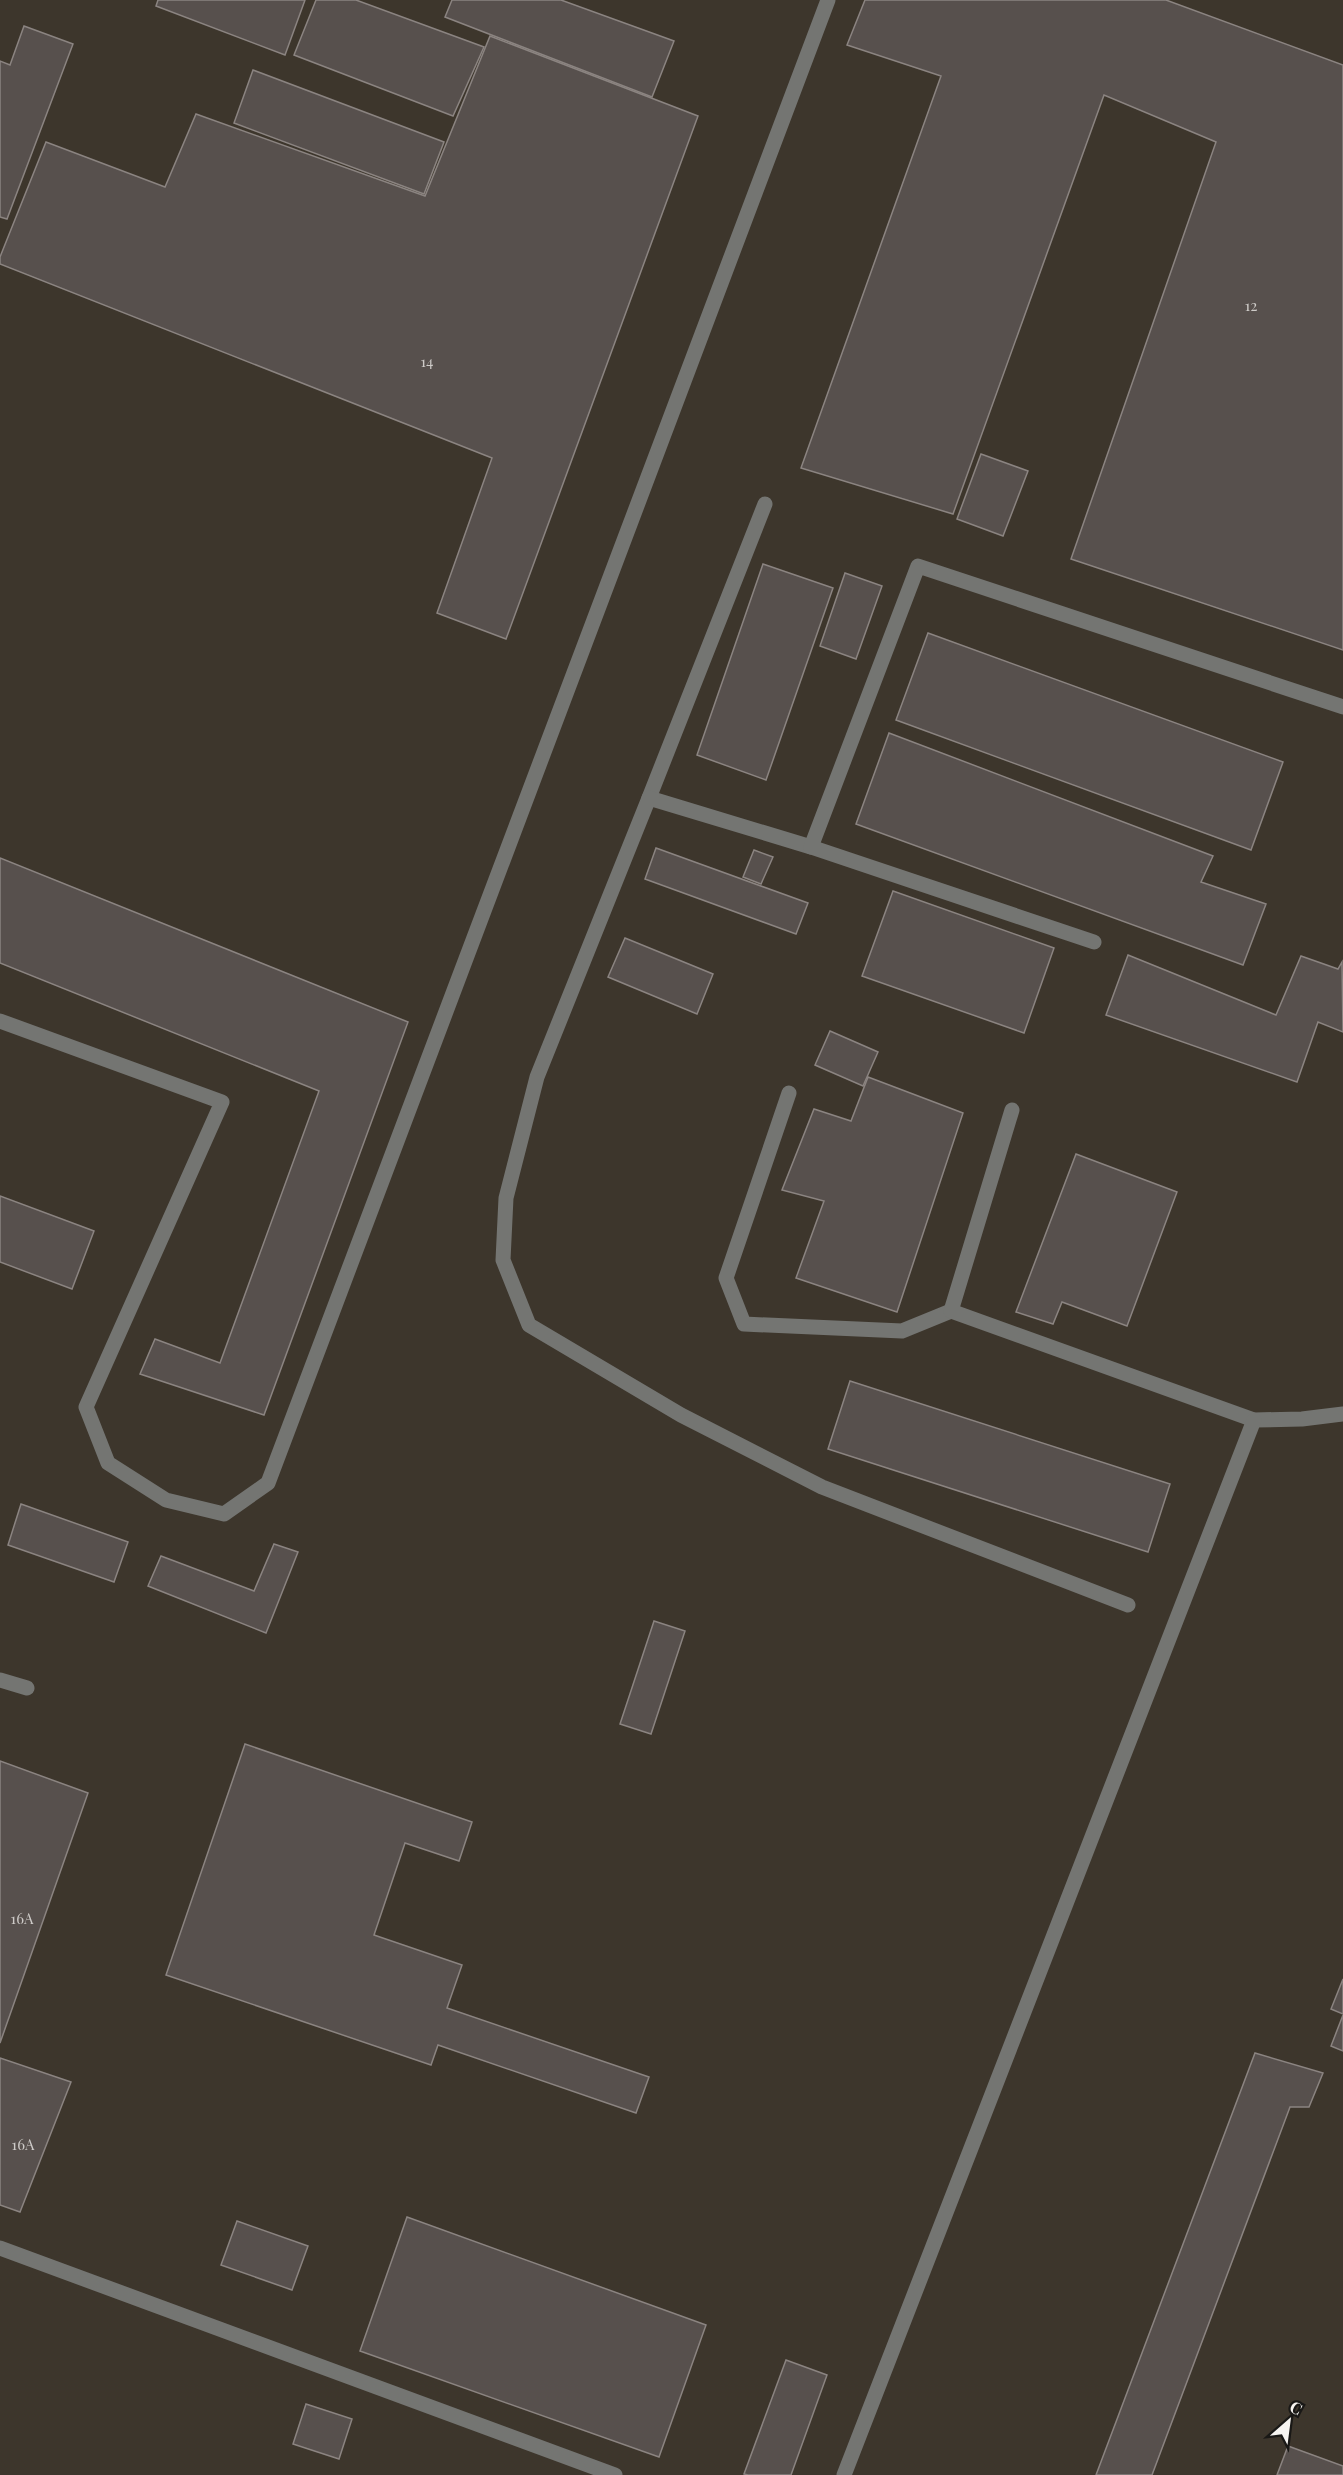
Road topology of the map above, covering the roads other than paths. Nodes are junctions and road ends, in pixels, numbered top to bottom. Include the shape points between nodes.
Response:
1 (828, 0) edge
2 (765, 504) dead end
3 (1343, 707) edge
4 (649, 798) junction
5 (811, 847) junction
6 (1094, 942) dead end
7 (0, 1021) edge
8 (789, 1093) dead end
9 (1012, 1110) dead end
10 (951, 1311) junction
11 (1343, 1414) edge
12 (1254, 1420) junction
13 (1128, 1605) dead end
14 (0, 1680) edge
15 (27, 1688) dead end
16 (0, 2248) edge
17 (615, 2475) edge
18 (844, 2475) edge

1 - 7 lane via 268,1483 224,1514 166,1500 108,1463 86,1407 222,1102
2 - 4 lane
3 - 5 lane via 918,566
4 - 5 lane
4 - 13 lane via 537,1077 506,1198 503,1260 529,1325 681,1416 822,1487
5 - 6 lane
8 - 10 lane via 726,1278 744,1324 902,1331
9 - 10 lane
10 - 12 lane
11 - 12 lane
12 - 18 lane
14 - 15 lane
16 - 17 lane

